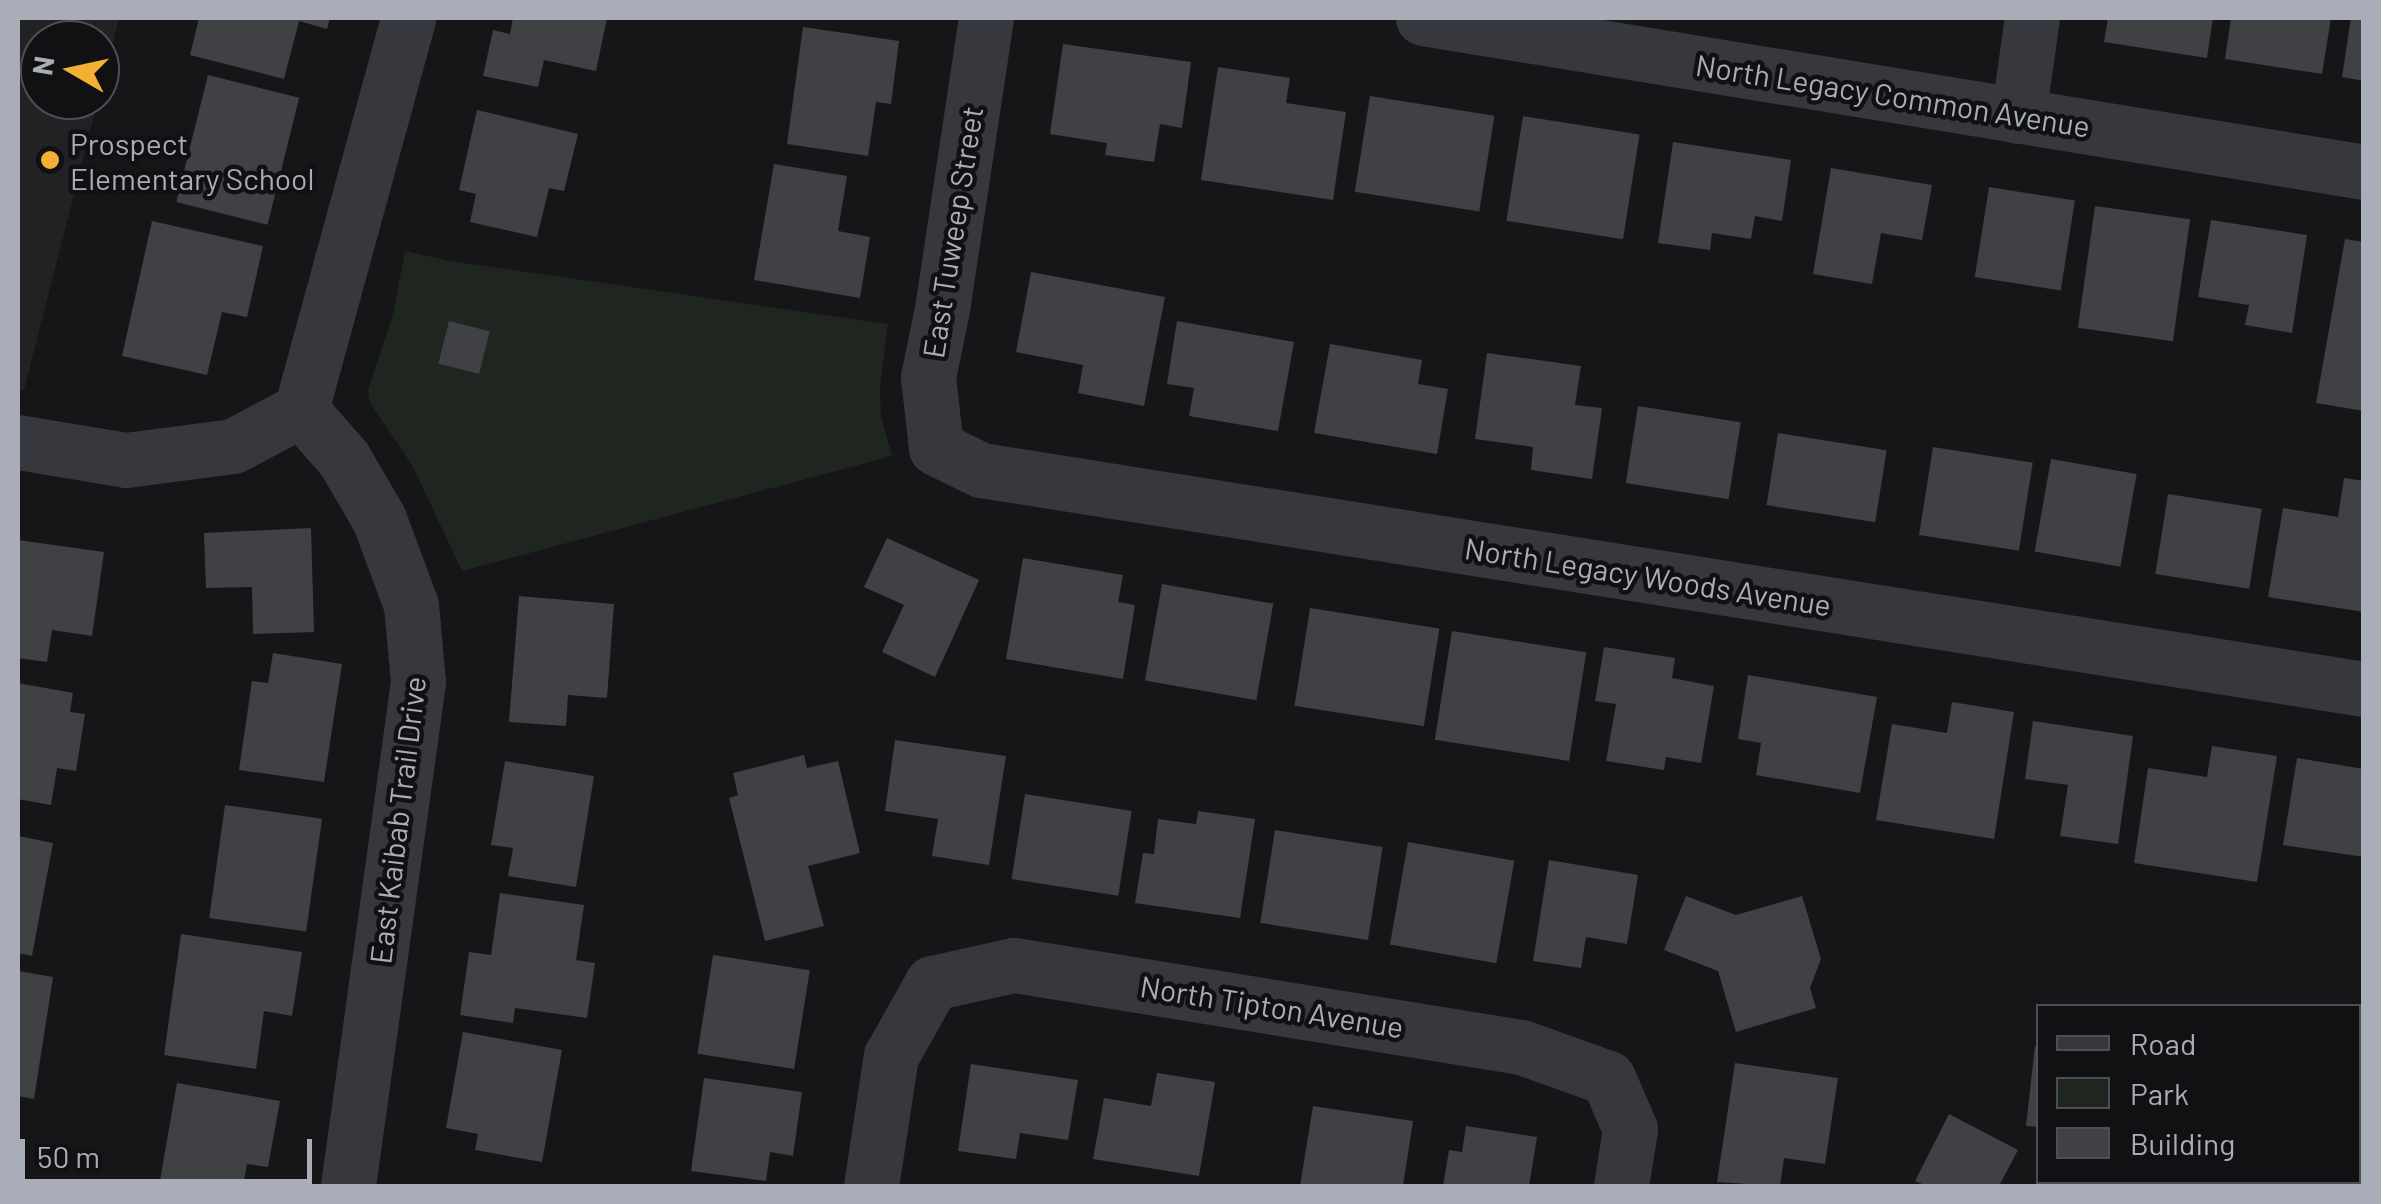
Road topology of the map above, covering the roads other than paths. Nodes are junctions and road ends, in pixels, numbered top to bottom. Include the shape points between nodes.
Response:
1 (408, 18) edge
2 (986, 18) edge
3 (1423, 18) edge
4 (2032, 18) edge
5 (1510, 24) edge
6 (2018, 116) junction
7 (2364, 172) edge
8 (301, 410) junction
9 (18, 442) edge
10 (936, 448) joint
11 (2364, 689) edge
12 (348, 1186) edge
13 (871, 1186) edge
14 (1622, 1186) edge

1 - 8 street
2 - 10 street, East Tuweep Street via 928,377
3 - 5 street, North Legacy Common Avenue
4 - 6 street
5 - 6 street, North Legacy Common Avenue
6 - 7 street, North Legacy Common Avenue
8 - 9 street via 233,446 126,460
8 - 12 street, East Kaibab Trail Drive via 344,458 379,519 412,605 418,682
10 - 11 street, North Legacy Woods Avenue via 981,470
13 - 14 street, North Tipton Avenue via 892,1056 932,983 1014,965 1521,1047 1608,1078 1630,1129

